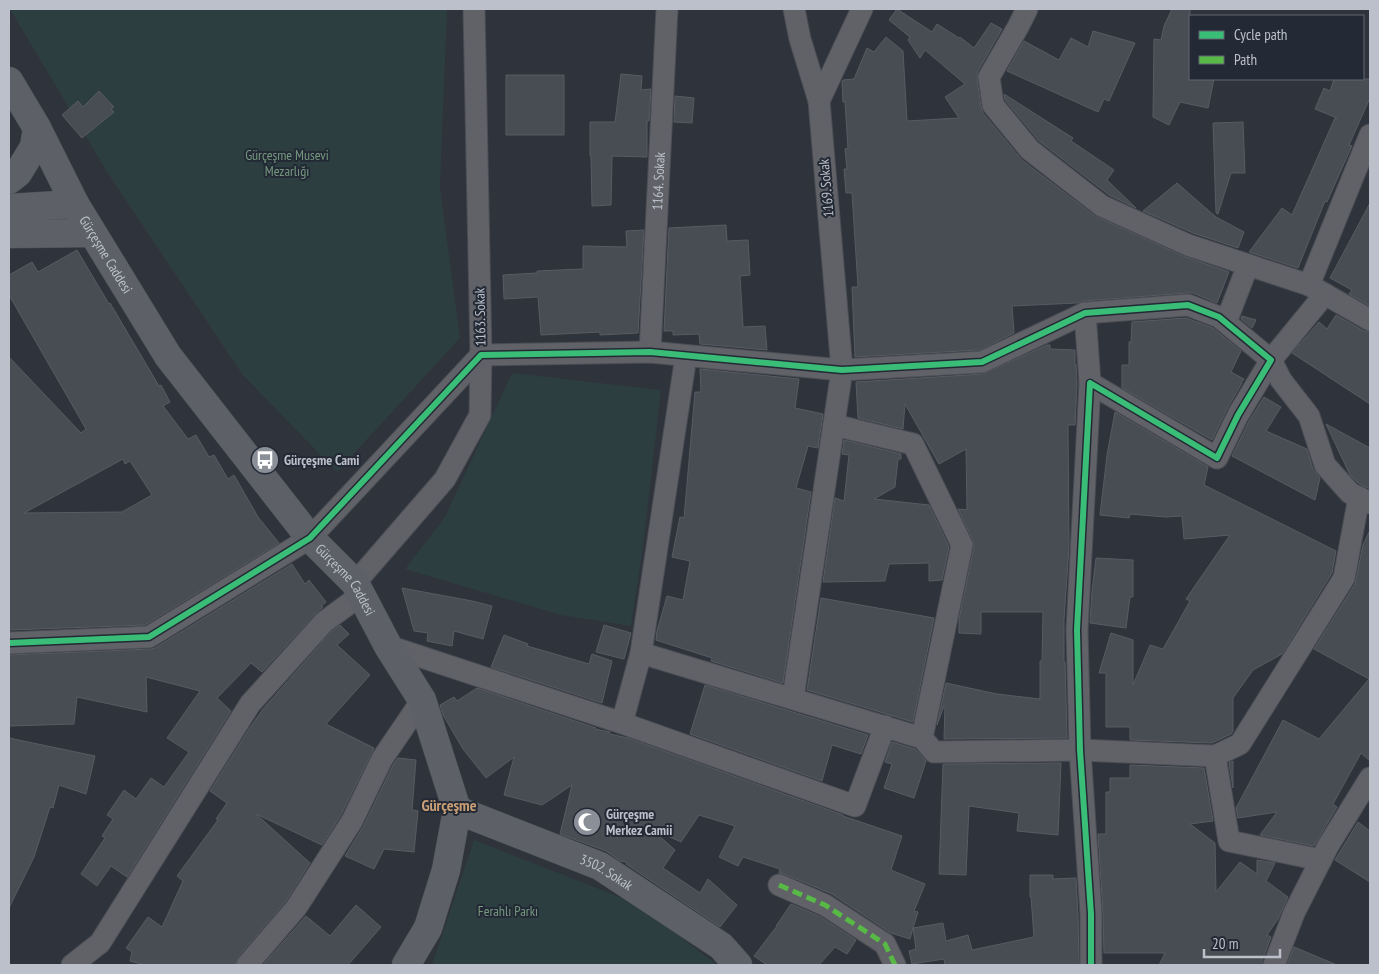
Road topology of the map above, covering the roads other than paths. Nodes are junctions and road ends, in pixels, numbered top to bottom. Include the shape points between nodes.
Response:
1 (474, 9) edge
2 (667, 9) edge
3 (794, 9) edge
4 (862, 9) edge
5 (1027, 9) edge
6 (12, 96) edge
7 (819, 101) junction
8 (37, 128) junction
9 (1370, 135) edge
10 (1366, 160) edge
11 (9, 180) edge
12 (75, 204) junction
13 (9, 208) edge
14 (92, 233) junction
15 (9, 234) edge
16 (1248, 265) junction
17 (1317, 290) junction
18 (1085, 312) junction
19 (1370, 320) edge
20 (1226, 322) junction
21 (650, 352) junction
22 (481, 355) junction
23 (686, 356) junction
24 (1271, 360) junction
25 (842, 370) junction
26 (1090, 383) junction
27 (834, 425) junction
28 (1365, 500) edge
29 (310, 538) junction
30 (358, 589) junction
31 (9, 642) edge
32 (388, 646) junction
33 (641, 653) junction
34 (793, 698) junction
35 (422, 700) junction
36 (622, 723) junction
37 (885, 726) junction
38 (922, 738) junction
39 (1080, 750) junction
40 (1215, 756) junction
41 (1370, 778) edge
42 (457, 810) junction
43 (1321, 860) junction
44 (779, 885) dead end
45 (72, 965) edge
46 (247, 965) edge
47 (406, 965) edge
48 (738, 965) edge
49 (895, 965) edge
50 (1091, 965) edge
51 (1274, 965) edge

1 - 22 street, 1163. Sokak
2 - 21 street, 1164. Sokak
3 - 7 street, 1169. Sokak
4 - 7 street
5 - 16 street via 989,77 993,105 1030,150 1102,206 1188,244
6 - 8 main road, Gürçeşme Caddesi
7 - 25 street, 1169. Sokak
8 - 11 main road via 34,148 18,174
8 - 12 main road, Gürçeşme Caddesi
9 - 10 street
10 - 17 street
12 - 13 main road
12 - 14 main road, Gürçeşme Caddesi
14 - 15 main road
14 - 29 main road, Gürçeşme Caddesi via 168,356
16 - 17 street
16 - 20 street
17 - 19 street
17 - 24 street
18 - 20 street via 1188,305
18 - 25 street via 982,362
18 - 26 street
20 - 24 street
21 - 22 street
21 - 23 street
22 - 29 street
22 - 30 street, 1163. Sokak via 480,415 445,479
23 - 25 street
23 - 33 street
24 - 26 street via 1217,458
24 - 28 street via 1281,380 1309,416 1325,466 1350,493
25 - 27 street, 1169. Sokak
26 - 39 street via 1077,630
27 - 34 street, 1169. Sokak
27 - 38 street via 913,444 962,544
28 - 40 street via 1344,578 1240,744
29 - 30 main road, Gürçeşme Caddesi
29 - 31 street via 149,637
30 - 32 main road, Gürçeşme Caddesi
30 - 45 street, 1163. Sokak via 250,704 100,942
32 - 35 main road, Gürçeşme Caddesi
32 - 36 street
33 - 34 street
33 - 36 street
34 - 37 street
35 - 42 main road, Gürçeşme Caddesi
35 - 46 street via 382,759 352,821 296,908
36 - 37 street via 855,806
37 - 38 street
38 - 39 street via 934,752
39 - 40 street
39 - 50 street via 1091,914
40 - 43 street via 1229,841
41 - 43 street
42 - 47 main road, Gürçeşme Caddesi via 446,870 428,928
42 - 48 main road, 3502. Sokak via 600,866 721,946
43 - 51 street via 1294,913
44 - 49 street via 825,905 885,944

